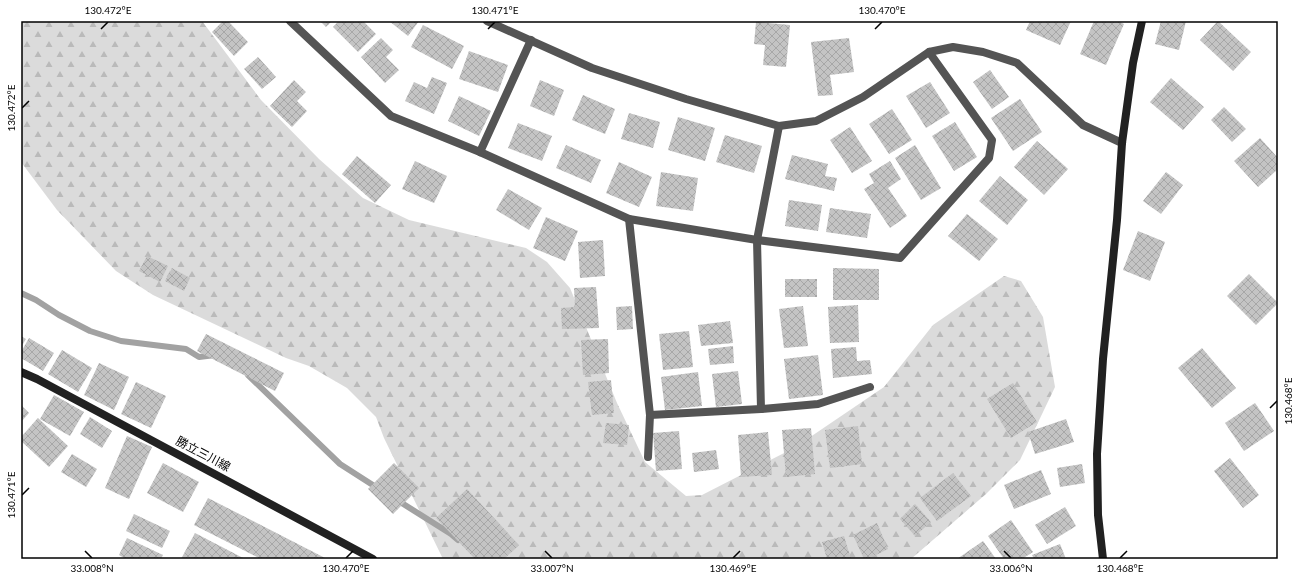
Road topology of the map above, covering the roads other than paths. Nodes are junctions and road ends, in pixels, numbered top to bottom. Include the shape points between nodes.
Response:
1 (290, 21) edge
2 (487, 21) edge
3 (1142, 21) edge
4 (531, 40) junction
5 (929, 52) junction
6 (779, 126) junction
7 (1122, 143) junction
8 (480, 152) junction
9 (629, 219) junction
10 (757, 240) junction
11 (21, 372) edge
12 (870, 387) dead end
13 (761, 409) junction
14 (650, 415) junction
15 (648, 457) dead end
16 (373, 559) edge
17 (1103, 559) edge

1 - 8 street via 391,116
2 - 4 street
3 - 7 street via 1132,63
4 - 6 street via 592,68
4 - 8 street
5 - 6 street via 863,97 816,121
5 - 7 street via 954,47 983,52 1017,63 1084,125
5 - 10 street via 992,140 990,158 900,258
6 - 10 street
7 - 17 street via 1097,454 1098,515
8 - 9 street
9 - 10 street
9 - 14 street
10 - 13 street
11 - 16 street, 勝立三川線
12 - 13 street via 818,404
13 - 14 street
14 - 15 street

